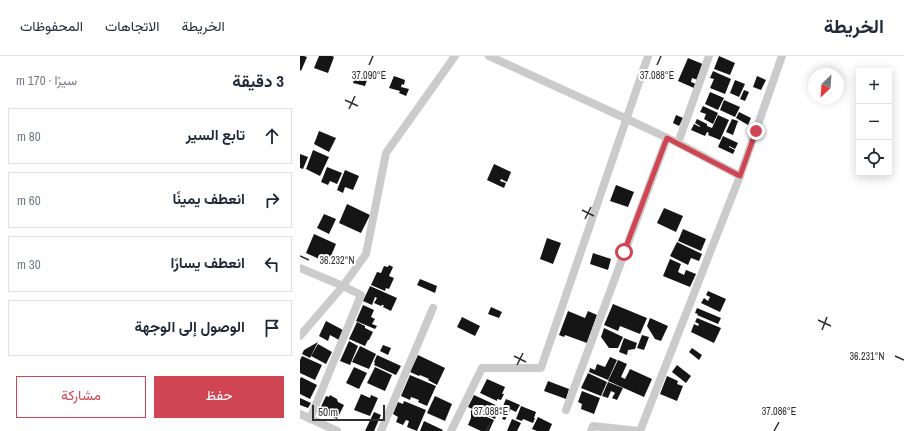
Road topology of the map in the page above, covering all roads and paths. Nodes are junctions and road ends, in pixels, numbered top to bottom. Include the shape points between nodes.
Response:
1 (455, 56) edge
2 (489, 56) edge
3 (648, 56) edge
4 (709, 56) edge
5 (782, 56) edge
6 (627, 119) junction
7 (667, 138) junction
8 (678, 143) junction
9 (740, 176) junction
10 (300, 268) edge
11 (343, 286) junction
12 (433, 308) dead end
13 (300, 336) edge
14 (566, 410) dead end
15 (300, 414) edge
16 (310, 419) junction
17 (337, 431) edge
18 (381, 431) edge
19 (451, 431) edge
20 (591, 431) edge
21 (640, 431) edge

1 - 11 street via 386,153 366,254
2 - 6 street
3 - 6 street
4 - 8 street
5 - 9 street
6 - 7 street
6 - 19 street via 541,368 482,368
7 - 8 street
7 - 14 street
8 - 9 street
9 - 21 street
10 - 11 street
11 - 13 street
11 - 16 street via 361,295
12 - 18 street
15 - 16 street
16 - 17 street
20 - 21 street via 593,426

